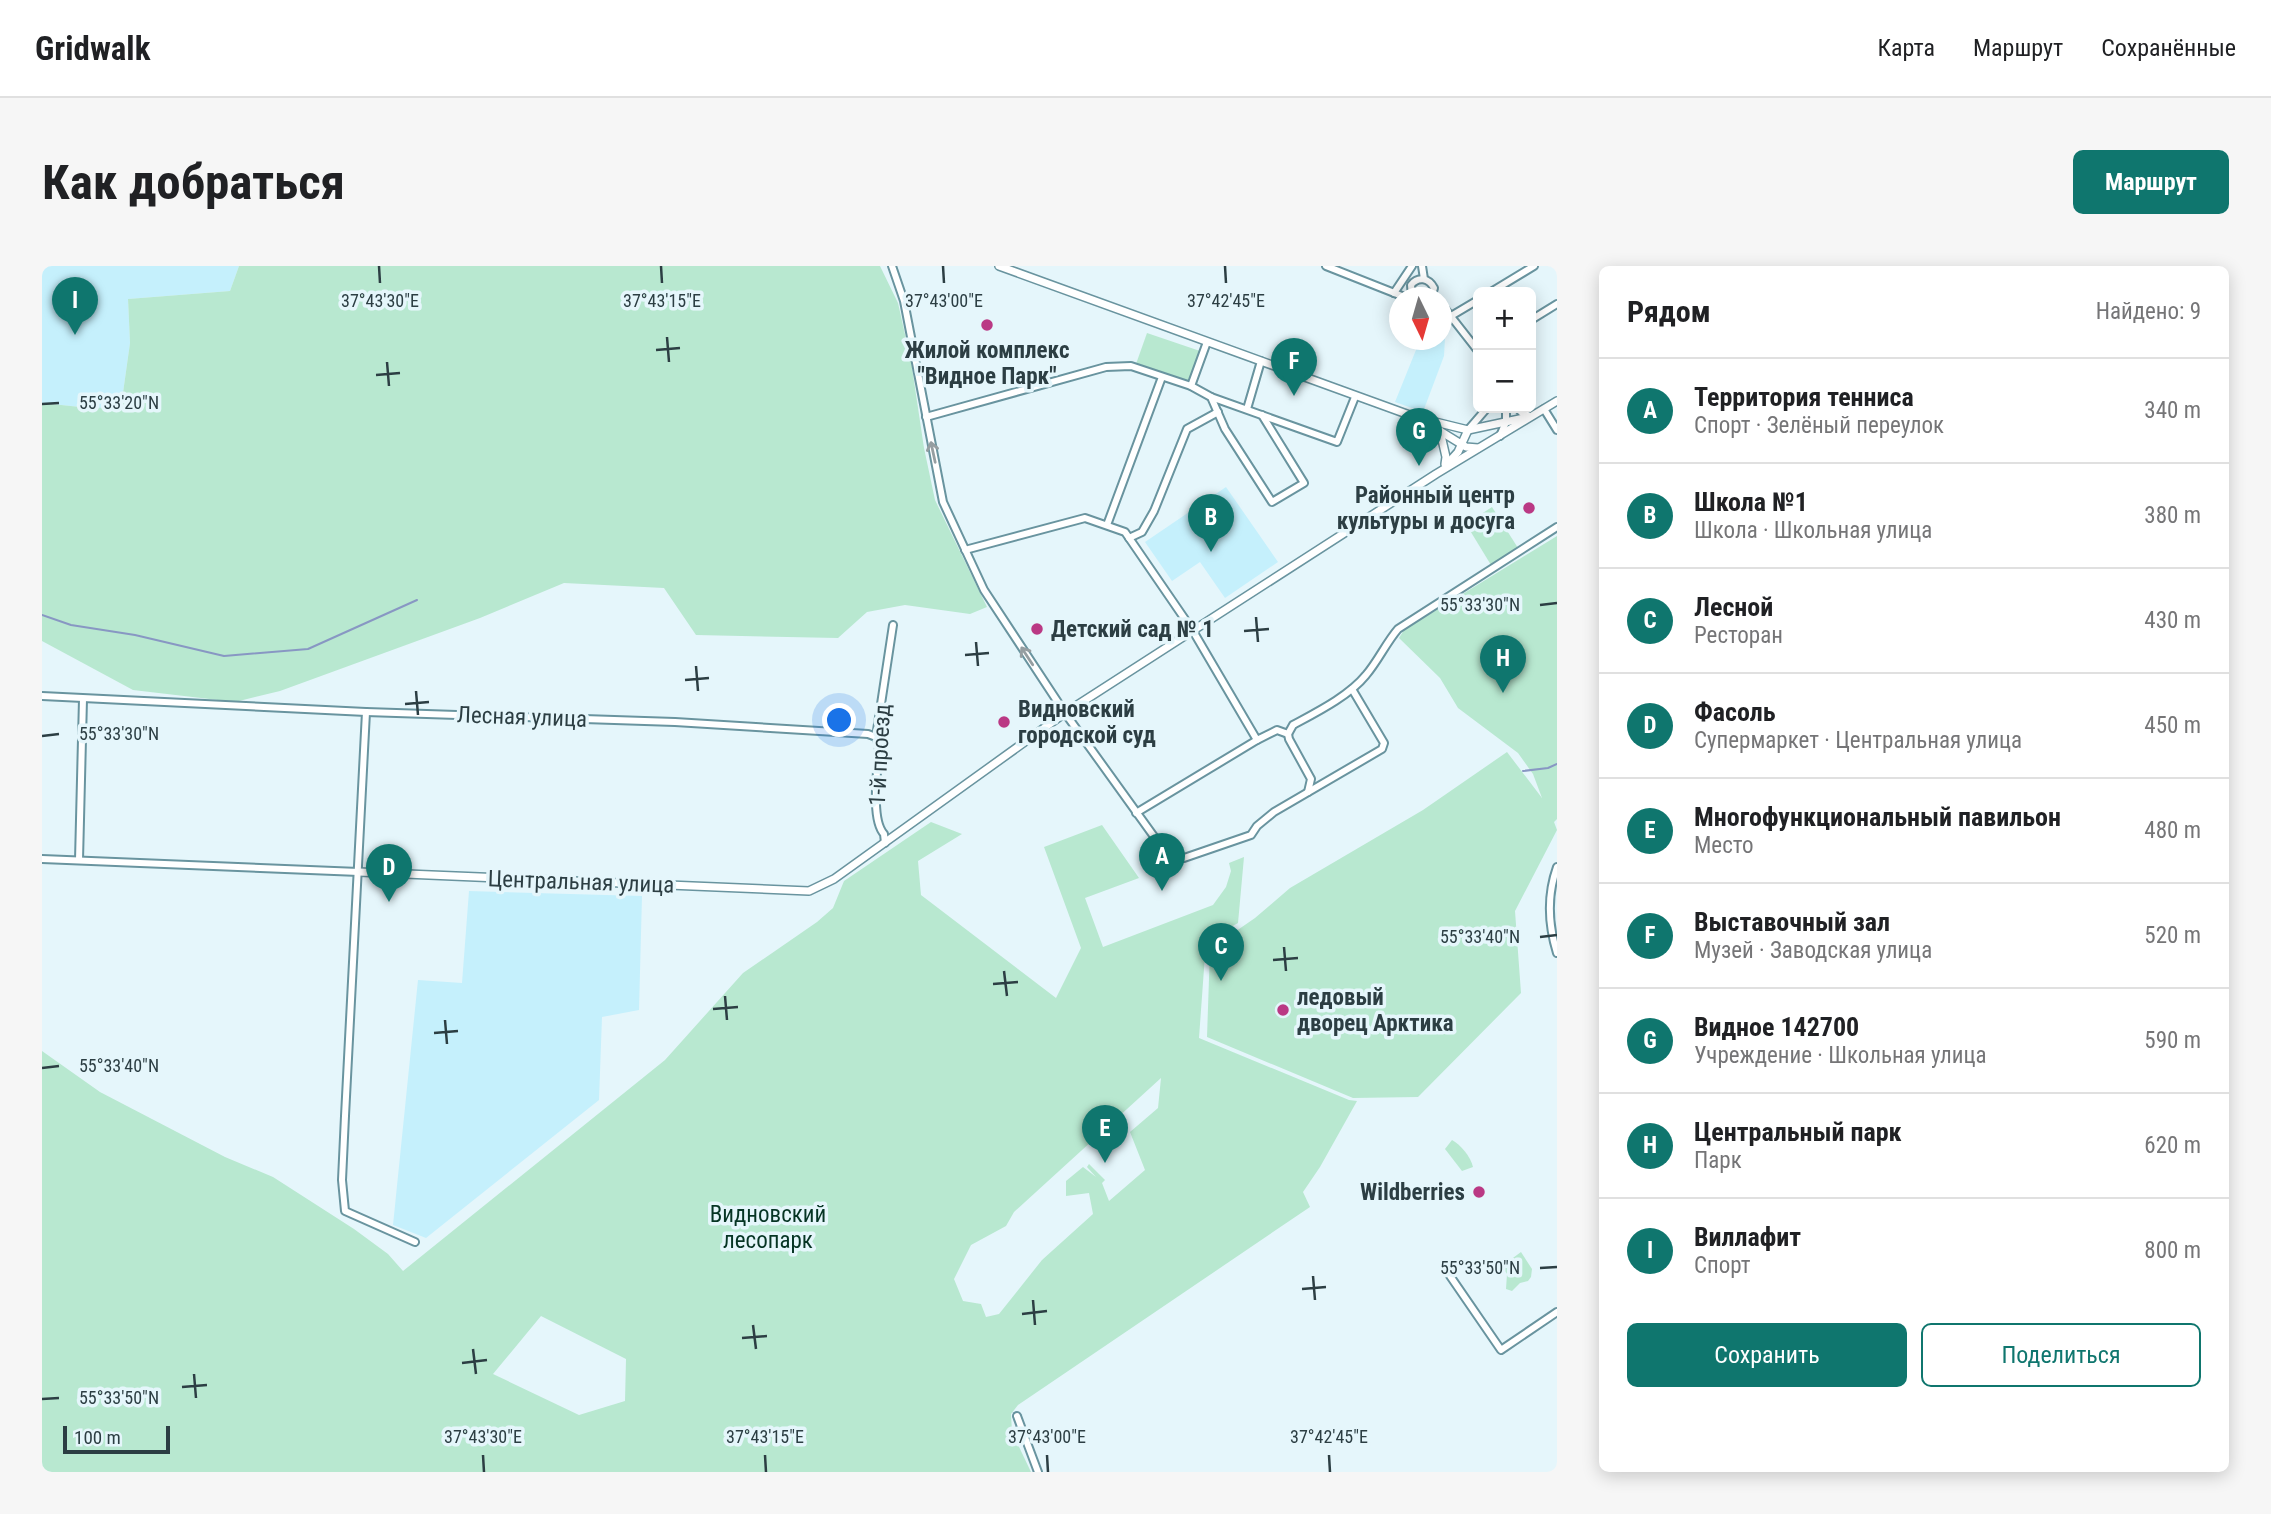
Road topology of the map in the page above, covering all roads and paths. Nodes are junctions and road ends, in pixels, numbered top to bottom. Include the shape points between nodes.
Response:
1 (892, 266) edge
2 (999, 266) edge
3 (1326, 266) edge
4 (1412, 266) edge
5 (1422, 266) edge
6 (1534, 266) edge
7 (1406, 276) junction
8 (1424, 279) junction
9 (1398, 287) edge
10 (1409, 287) edge
11 (1411, 287) edge
12 (1432, 287) edge
13 (1499, 287) edge
14 (1389, 291) edge
15 (1473, 303) edge
16 (1557, 304) edge
17 (1452, 315) edge
18 (1452, 317) edge
19 (1536, 317) edge
20 (1207, 342) junction
21 (1477, 350) edge
22 (1261, 361) junction
23 (1161, 377) junction
24 (1191, 386) junction
25 (1211, 397) junction
26 (1355, 397) junction
27 (1557, 401) edge
28 (1247, 409) junction
29 (1544, 409) junction
30 (1218, 412) junction
31 (1484, 413) edge
32 (1506, 413) edge
33 (1523, 413) edge
34 (1262, 415) junction
35 (1531, 416) junction
36 (926, 417) junction
37 (1417, 418) junction
38 (1506, 422) junction
39 (1557, 429) edge
40 (1472, 430) junction
41 (1440, 431) junction
42 (1500, 436) junction
43 (1462, 444) junction
44 (1479, 448) junction
45 (1442, 470) junction
46 (1108, 525) junction
47 (1557, 527) edge
48 (1129, 538) junction
49 (965, 550) junction
50 (893, 625) dead end
51 (1193, 631) junction
52 (1352, 689) junction
53 (42, 696) edge
54 (83, 699) junction
55 (366, 712) junction
56 (1065, 713) junction
57 (1289, 734) junction
58 (876, 737) junction
59 (1257, 740) junction
60 (1307, 793) junction
61 (1136, 813) junction
62 (885, 843) junction
63 (42, 859) edge
64 (79, 860) junction
65 (1557, 867) edge
66 (359, 872) junction
67 (1557, 953) edge
68 (415, 1242) dead end
69 (1446, 1270) dead end
70 (1557, 1312) edge
71 (1017, 1416) dead end
72 (1038, 1472) edge

1 - 36 street via 904,301
2 - 20 street
3 - 14 street
4 - 7 street
5 - 8 street
6 - 13 street
7 - 9 street
7 - 10 street
8 - 11 street
8 - 12 street
15 - 17 street
16 - 19 street
18 - 21 street
20 - 22 street
20 - 24 street
22 - 26 street
22 - 28 street
23 - 24 street
23 - 36 street via 1131,366 1106,367
23 - 46 street
24 - 25 street
25 - 28 street
25 - 30 street
26 - 34 street via 1337,442
26 - 37 street
27 - 29 street
28 - 34 street
29 - 35 street
29 - 39 street
30 - 34 street via 1272,502 1304,483
30 - 48 street via 1187,429 1154,512 1142,532
31 - 40 street
32 - 38 street
33 - 35 street
35 - 38 street
35 - 42 street, Центральная улица
49 -> 36 street via 943,502
37 - 40 street
37 - 41 street
38 - 40 street
38 - 42 street
40 - 43 street
40 - 44 street via 1483,438
41 - 43 street
41 - 45 street via 1446,457
42 - 44 street, Центральная улица
43 - 44 street
43 - 45 street
44 - 45 street, Центральная улица
45 - 51 street, Центральная улица
46 - 48 street
46 - 49 street via 1085,519
47 - 52 street via 1398,629
48 - 51 street
56 -> 49 street via 984,590
50 - 58 street, 1-й проезд
51 - 56 street, Центральная улица
51 - 59 street
52 - 57 street via 1293,725
52 - 60 street via 1384,743 1382,750
53 - 54 street, Лесная улица
54 - 55 street, Лесная улица
54 - 64 street
55 - 58 street, Лесная улица via 675,722
55 - 66 street
56 - 61 street
56 - 62 street, Центральная улица
57 - 59 street via 1277,730
57 - 60 street via 1311,779
58 - 62 street, 1-й проезд via 877,816
59 - 61 street
60 - 61 street via 1274,812 1251,835 1184,858 1168,856
62 - 66 street, Центральная улица via 809,891
63 - 64 street, Центральная улица
64 - 66 street, Центральная улица
65 - 67 street via 1549,902
66 - 68 street via 342,1180 345,1210
69 - 70 street via 1501,1350
71 - 72 street

